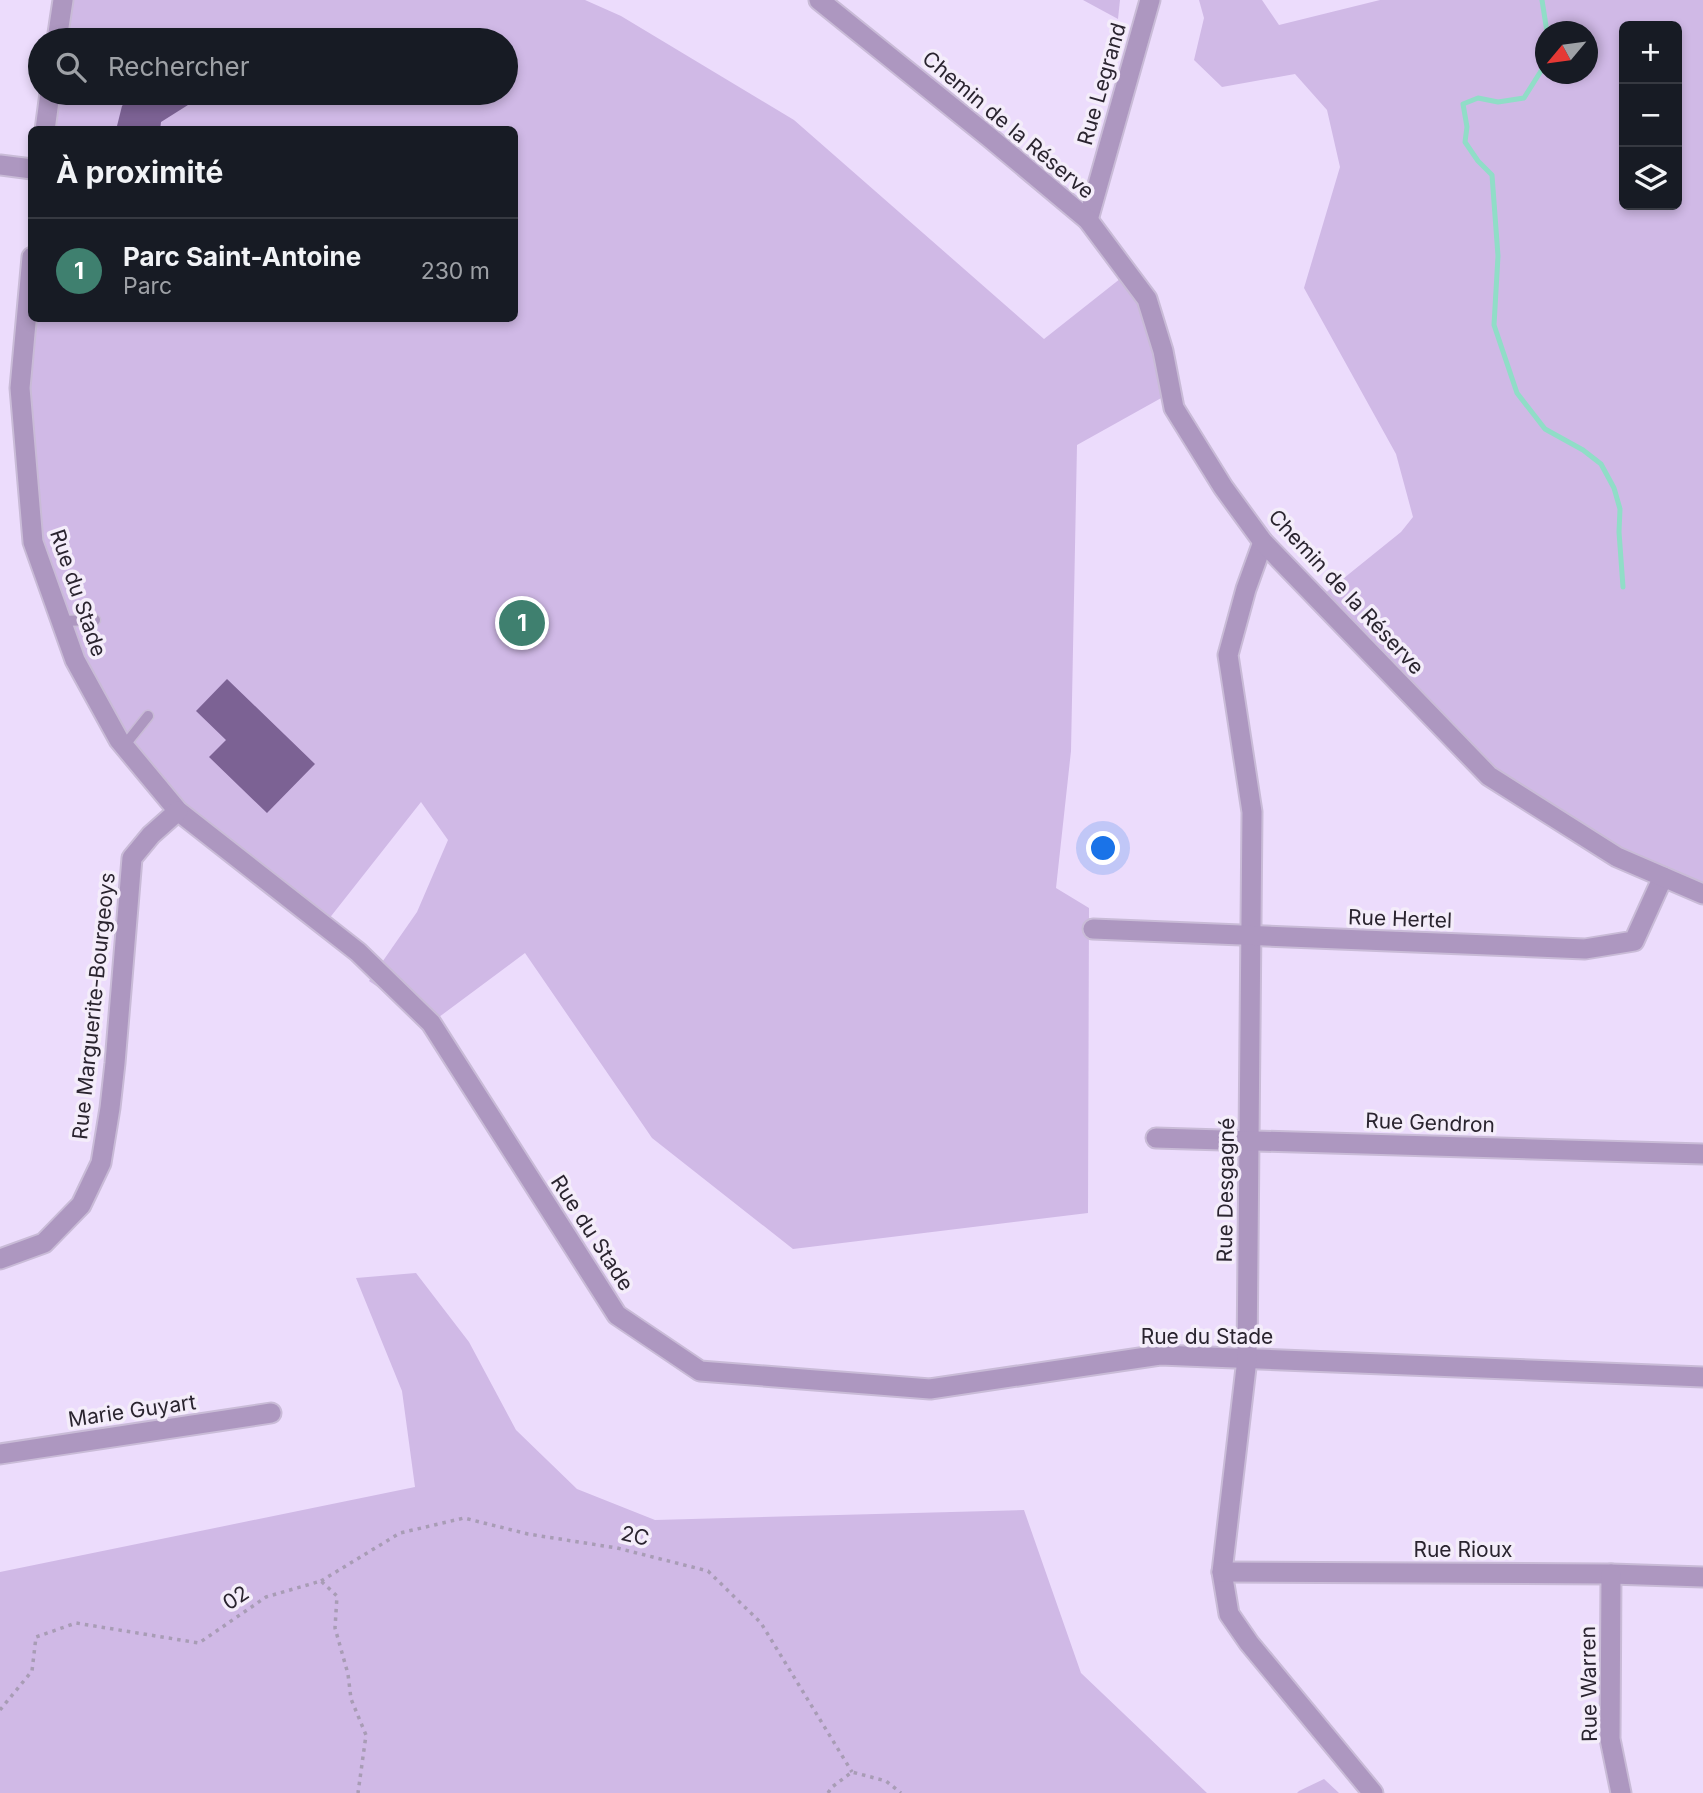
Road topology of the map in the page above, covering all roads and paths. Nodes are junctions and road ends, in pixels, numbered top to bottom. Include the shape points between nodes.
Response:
1 (63, 0) edge
2 (819, 0) edge
3 (1150, 0) edge
4 (59, 28) edge
5 (48, 105) edge
6 (46, 126) edge
7 (0, 166) edge
8 (28, 169) edge
9 (1088, 220) junction
10 (28, 301) edge
11 (0, 385) edge
12 (20, 388) junction
13 (1263, 542) junction
14 (95, 620) dead end
15 (61, 621) junction
16 (148, 716) dead end
17 (124, 746) junction
18 (178, 811) junction
19 (1663, 877) junction
20 (1703, 894) edge
21 (1093, 929) dead end
22 (1251, 935) junction
23 (1156, 1138) dead end
24 (1249, 1141) junction
25 (1703, 1154) edge
26 (0, 1259) edge
27 (1247, 1359) junction
28 (1703, 1377) edge
29 (271, 1413) dead end
30 (0, 1454) edge
31 (1222, 1572) junction
32 (1611, 1574) junction
33 (1703, 1577) edge
34 (321, 1581) junction
35 (0, 1710) edge
36 (852, 1772) junction
37 (358, 1793) edge
38 (828, 1793) edge
39 (901, 1793) edge
40 (1373, 1793) edge
41 (1620, 1793) edge

1 - 4 street
2 - 9 street, Chemin de la Réserve
3 - 9 street, Rue Legrand
5 - 6 street
7 - 8 street
9 - 13 street, Chemin de la Réserve via 1147,299 1181,421
10 - 12 street, Rue du Stade
11 - 12 street
12 - 15 street, Rue du Stade via 33,542
13 - 19 street, Chemin de la Réserve via 1489,776 1617,857
13 - 22 street, Rue Desgagné via 1228,655 1252,812
14 - 15 lane
15 - 17 street, Rue du Stade via 75,660
16 - 17 lane
17 - 18 street, Rue du Stade
18 - 26 street, Rue Marguerite-Bourgeoys via 132,858 115,1063 101,1163 81,1205 44,1243
18 - 27 street, Rue du Stade via 358,952 431,1023 617,1315 700,1371 930,1389 1160,1355
19 - 20 street, Chemin de la Réserve
19 - 22 street, Rue Hertel via 1634,941 1586,949
21 - 22 street, Rue Hertel
22 - 24 street, Rue Desgagné
23 - 24 street, Rue Gendron
24 - 25 street, Rue Gendron
24 - 27 street, Rue Desgagné
27 - 28 street, Rue du Stade
27 - 31 street, Rue Desgagné
29 - 30 street, Marie Guyart
31 - 32 street, Rue Rioux
31 - 40 street, Rue Desgagné via 1229,1614
32 - 33 street, Rue Rioux
32 - 41 street, Rue Warren via 1610,1739
34 - 35 path, 02 via 266,1597 199,1643 76,1623 36,1637 32,1671
34 - 36 path, 2C via 400,1533 464,1518 708,1571 761,1623
34 - 37 path via 337,1596 335,1628 351,1699 366,1735
36 - 38 path
36 - 39 path via 886,1781

